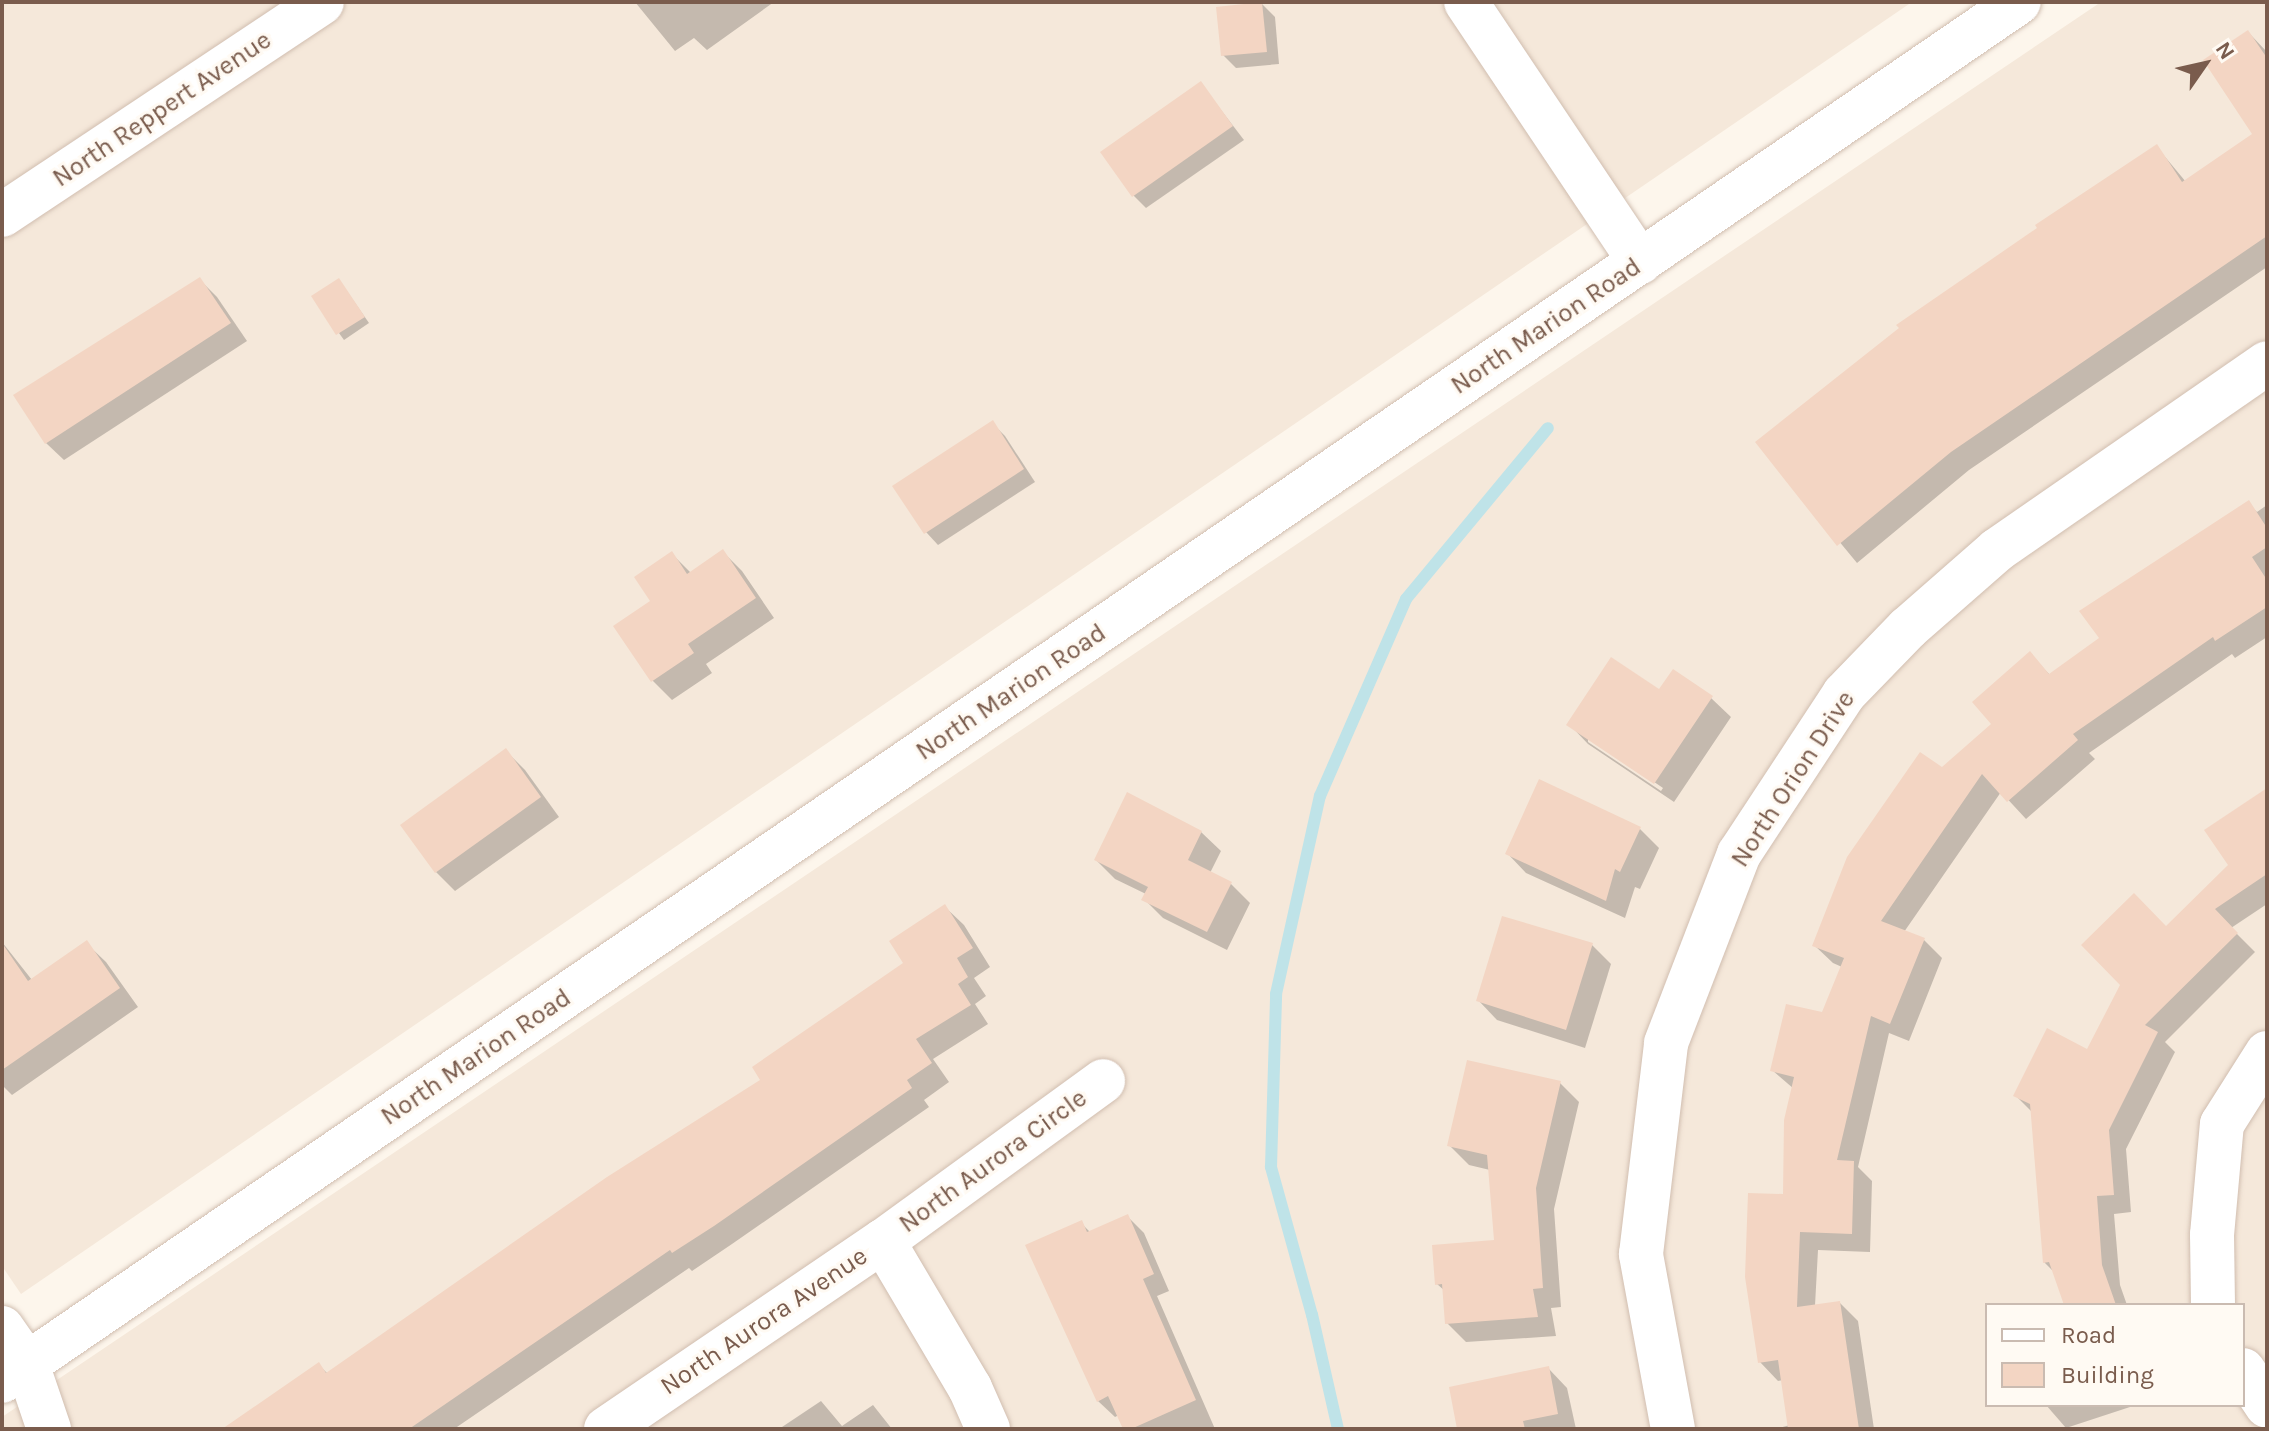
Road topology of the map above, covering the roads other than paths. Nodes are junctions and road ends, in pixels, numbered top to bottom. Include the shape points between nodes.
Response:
1 (322, 2) edge
2 (1466, 2) edge
3 (2019, 2) edge
4 (2, 215) edge
5 (1640, 262) junction
6 (2267, 363) edge
7 (2267, 1053) edge
8 (1103, 1081) dead end
9 (883, 1241) junction
10 (2213, 1303) edge
11 (2, 1328) edge
12 (14, 1373) edge
13 (2245, 1373) edge
14 (2267, 1406) edge
15 (49, 1429) edge
16 (606, 1429) edge
17 (988, 1429) edge
18 (1673, 1429) edge

1 - 4 street, North Reppert Avenue
2 - 5 street
3 - 5 street, North Marion Road
5 - 12 street, North Marion Road
6 - 18 street, North Orion Drive via 1997,550 1908,628 1844,694 1739,854 1666,1043 1646,1209 1641,1254
7 - 10 street via 2222,1124 2212,1235
8 - 9 street, North Aurora Circle
9 - 16 street, North Aurora Avenue
9 - 17 street via 970,1388
11 - 12 street
12 - 15 street
13 - 14 street

